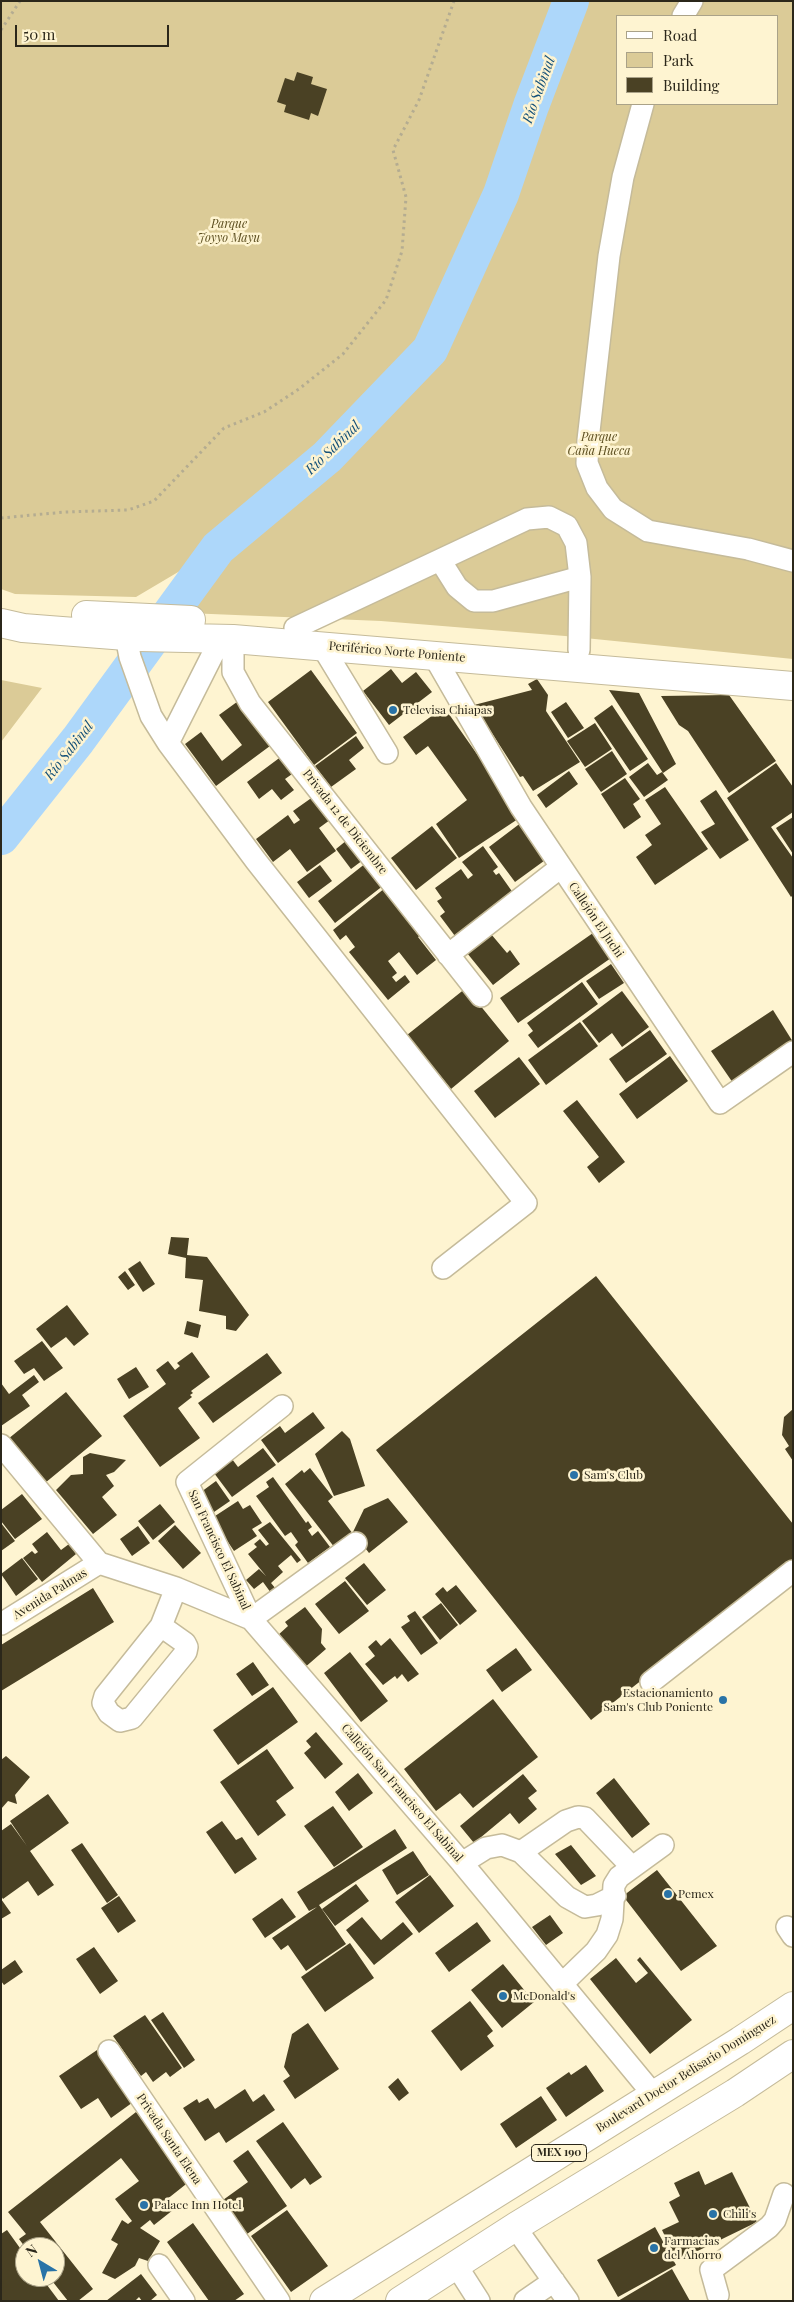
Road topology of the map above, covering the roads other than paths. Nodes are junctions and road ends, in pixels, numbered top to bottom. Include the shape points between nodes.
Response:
1 (692, 1) edge
2 (684, 15) edge
3 (643, 105) edge
4 (440, 560) junction
5 (793, 561) edge
6 (580, 577) junction
7 (1, 607) edge
8 (1, 623) edge
9 (296, 628) junction
10 (186, 629) junction
11 (134, 637) junction
12 (227, 639) junction
13 (322, 646) junction
14 (579, 650) junction
15 (434, 656) junction
16 (793, 668) edge
17 (793, 686) edge
18 (168, 743) junction
19 (387, 753) dead end
20 (561, 866) junction
21 (448, 955) junction
22 (481, 996) dead end
23 (793, 1052) edge
24 (443, 1268) dead end
25 (282, 1406) dead end
26 (1, 1444) edge
27 (356, 1543) dead end
28 (99, 1563) junction
29 (793, 1571) edge
30 (176, 1588) junction
31 (251, 1619) junction
32 (1, 1624) edge
33 (161, 1626) dead end
34 (651, 1682) dead end
35 (663, 1845) dead end
36 (521, 1852) junction
37 (462, 1863) junction
38 (631, 1866) junction
39 (615, 1896) junction
40 (563, 1983) junction
41 (793, 2006) edge
42 (109, 2051) dead end
43 (793, 2054) edge
44 (654, 2094) junction
45 (784, 2194) dead end
46 (516, 2227) junction
47 (159, 2265) dead end
48 (456, 2265) junction
49 (554, 2281) junction
50 (718, 2295) dead end
51 (184, 2301) edge
52 (279, 2301) edge
53 (324, 2301) edge
54 (400, 2301) edge
55 (479, 2301) edge
56 (525, 2301) edge
57 (568, 2301) edge

1 - 2 street
3 - 5 street via 622,177 609,256 587,463 598,488 613,509 648,531 748,549
4 - 6 street via 457,587 474,601 493,601
4 - 6 street via 528,519 549,517 566,526 576,543
4 - 9 street
6 - 14 street
7 - 11 main road, Periférico Norte Poniente
8 - 11 main road, Periférico Norte Poniente via 22,628
9 - 10 main road, Periférico Norte Poniente
9 - 14 main road, Periférico Norte Poniente
10 - 11 main road, Periférico Norte Poniente
10 - 12 main road, Periférico Norte Poniente
11 - 18 street via 152,716
12 - 13 main road, Periférico Norte Poniente
12 - 18 street
12 - 21 street, Privada 12 de Diciembre via 233,672 250,703
13 - 15 main road, Periférico Norte Poniente
13 - 19 street
14 - 16 main road, Periférico Norte Poniente
15 - 17 main road, Periférico Norte Poniente
15 - 20 street, Callejón El Juchi via 521,806
18 - 24 street via 304,923 526,1203
20 - 21 street
20 - 23 street, Callejón El Juchi via 720,1103
21 - 22 street, Privada 12 de Diciembre
25 - 31 street, San Francisco El Sabinal via 187,1482
26 - 28 street
27 - 31 street
28 - 30 street, Callejón San Francisco El Sabinal
28 - 32 street, Avenida Palmas
29 - 34 street
30 - 31 street, Callejón San Francisco El Sabinal
30 - 33 street
31 - 37 street, Callejón San Francisco El Sabinal
35 - 38 street
36 - 37 street via 502,1845 486,1848
36 - 38 street via 566,1821 578,1817 585,1818
36 - 39 street via 568,1897 585,1906 597,1905
37 - 40 street, Callejón San Francisco El Sabinal
38 - 39 street via 614,1885
39 - 40 street via 606,1935 596,1951
40 - 44 street, Callejón San Francisco El Sabinal
41 - 44 main road, Boulevard Doctor Belisario Domínguez / MEX 190
42 - 52 street, Privada Santa Elena
43 - 46 main road, MEX 190 via 736,2093
44 - 53 main road, Boulevard Doctor Belisario Domínguez / MEX 190
45 - 50 street via 775,2220 769,2227 711,2270
46 - 48 main road, MEX 190
46 - 49 street
47 - 51 street
48 - 54 main road, MEX 190
48 - 55 street
49 - 56 street
49 - 57 street

